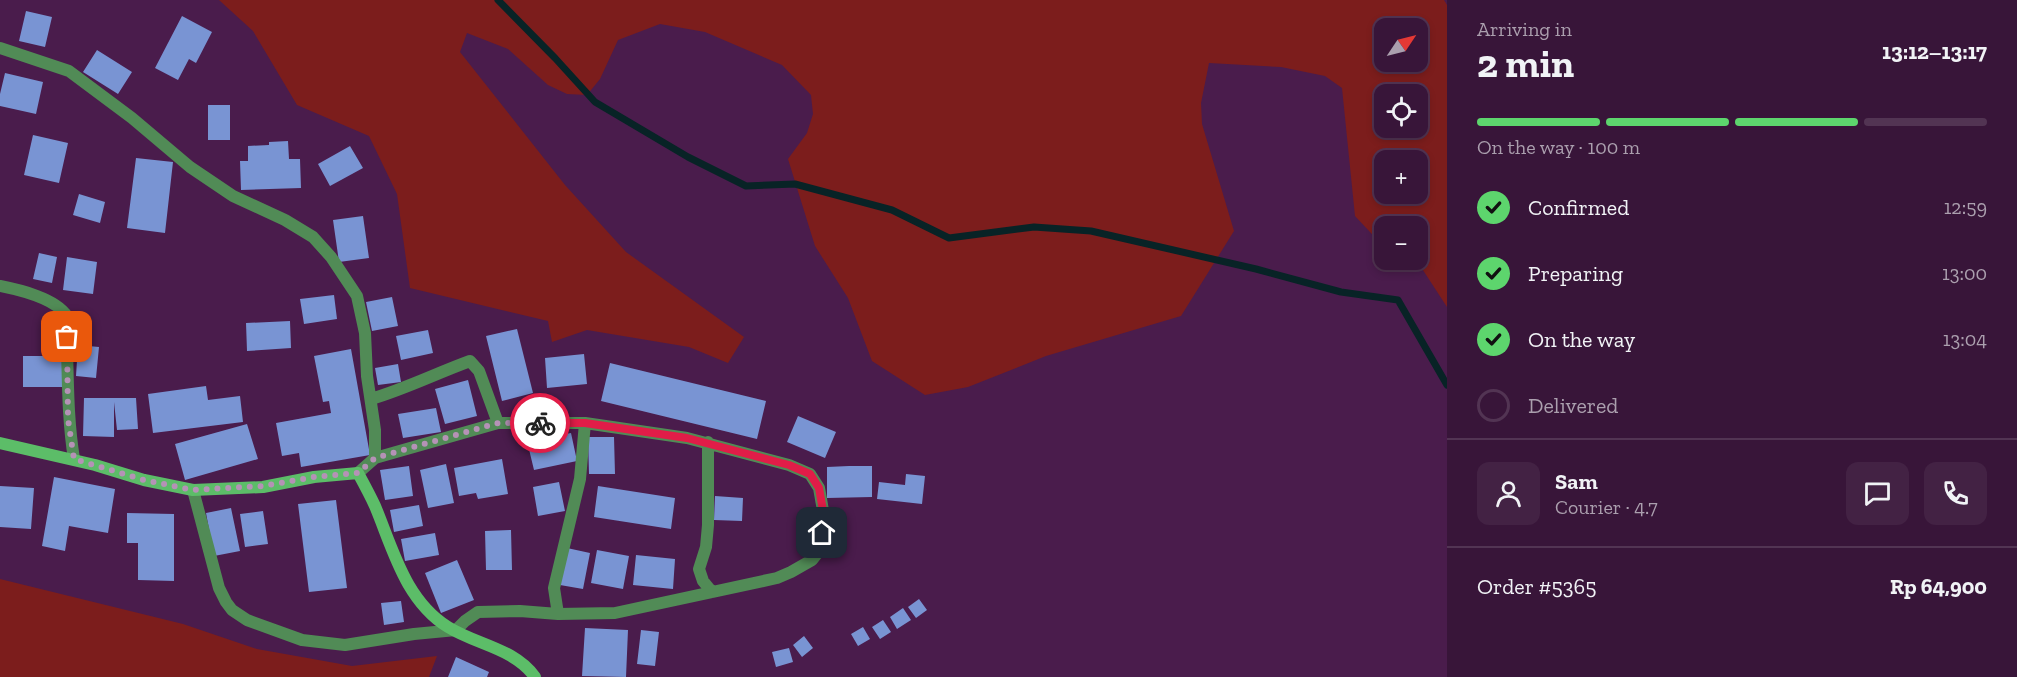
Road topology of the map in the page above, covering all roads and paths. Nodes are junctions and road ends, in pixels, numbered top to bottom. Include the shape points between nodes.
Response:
1 (0, 48) edge
2 (0, 286) edge
3 (371, 399) junction
4 (498, 423) junction
5 (585, 423) junction
6 (708, 442) junction
7 (0, 443) edge
8 (375, 458) junction
9 (74, 459) junction
10 (358, 473) junction
11 (193, 490) junction
12 (712, 592) junction
13 (558, 614) junction
14 (456, 630) junction
15 (535, 677) edge

1 - 3 street via 69,71 207,179 313,237 331,256 357,296
2 - 9 street via 55,304 70,323 68,419
3 - 4 street via 470,361 479,371
3 - 8 street
4 - 5 street
4 - 8 street
5 - 6 street
5 - 13 street via 580,479 554,588
6 - 12 street via 708,525 699,569
6 - 12 street via 810,474 819,488 824,516 820,550 812,560 777,578
7 - 9 street
8 - 10 street
9 - 11 street
10 - 11 street via 263,486
10 - 14 street via 397,565 421,604
11 - 14 street via 219,588 232,610 247,620 302,640 345,645
12 - 13 street via 615,613
13 - 14 street via 478,612
14 - 15 street via 512,655

